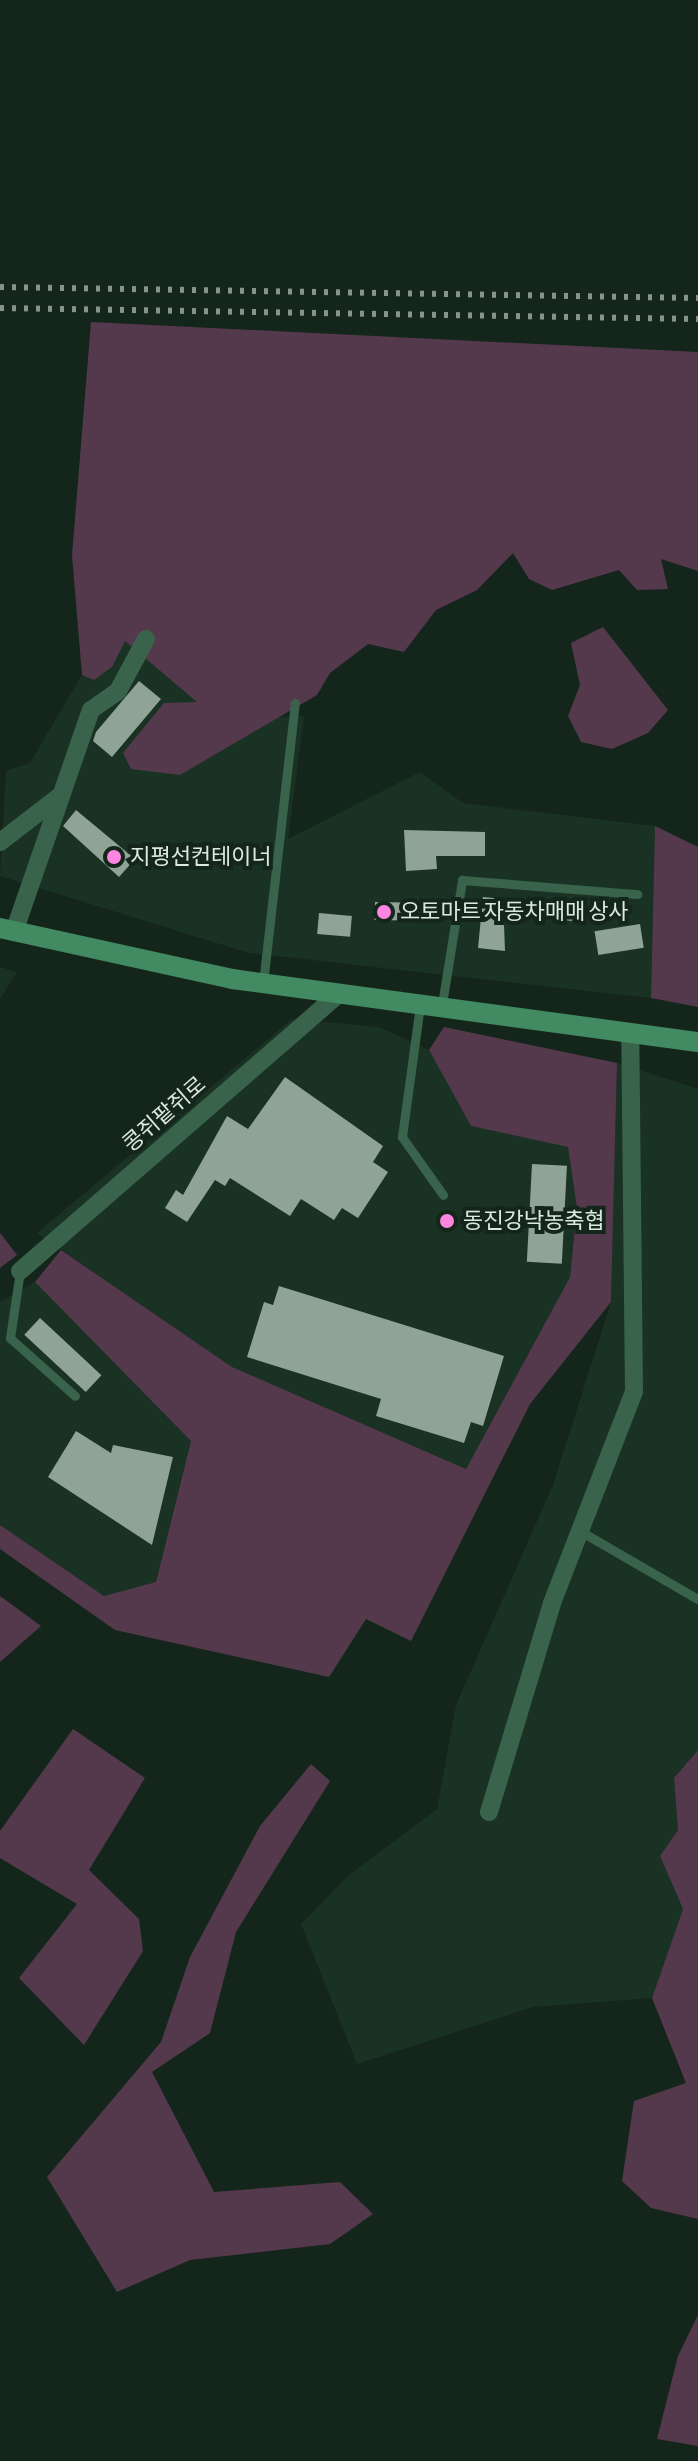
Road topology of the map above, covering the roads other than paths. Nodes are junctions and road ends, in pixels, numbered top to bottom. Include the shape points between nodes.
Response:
1 (146, 639) dead end
2 (295, 703) dead end
3 (61, 795) junction
4 (0, 842) edge
5 (637, 894) dead end
6 (7, 930) edge
7 (263, 983) junction
8 (340, 993) junction
9 (420, 1001) junction
10 (442, 1004) junction
11 (630, 1032) junction
12 (698, 1042) edge
13 (443, 1195) dead end
14 (20, 1271) joint
15 (75, 1396) dead end
16 (580, 1531) junction
17 (698, 1599) edge
18 (489, 1812) dead end

1 - 3 street via 118,691 91,710
2 - 7 lane
3 - 4 street
3 - 6 street
5 - 10 lane via 462,880
6 - 7 main road via 100,956
7 - 8 main road
8 - 9 main road
8 - 14 street, 콩쥐팥쥐로
9 - 10 main road
9 - 13 lane via 402,1137
10 - 11 main road
11 - 12 main road
11 - 16 street via 634,1392
14 - 15 lane via 10,1338
16 - 17 lane
16 - 18 street

